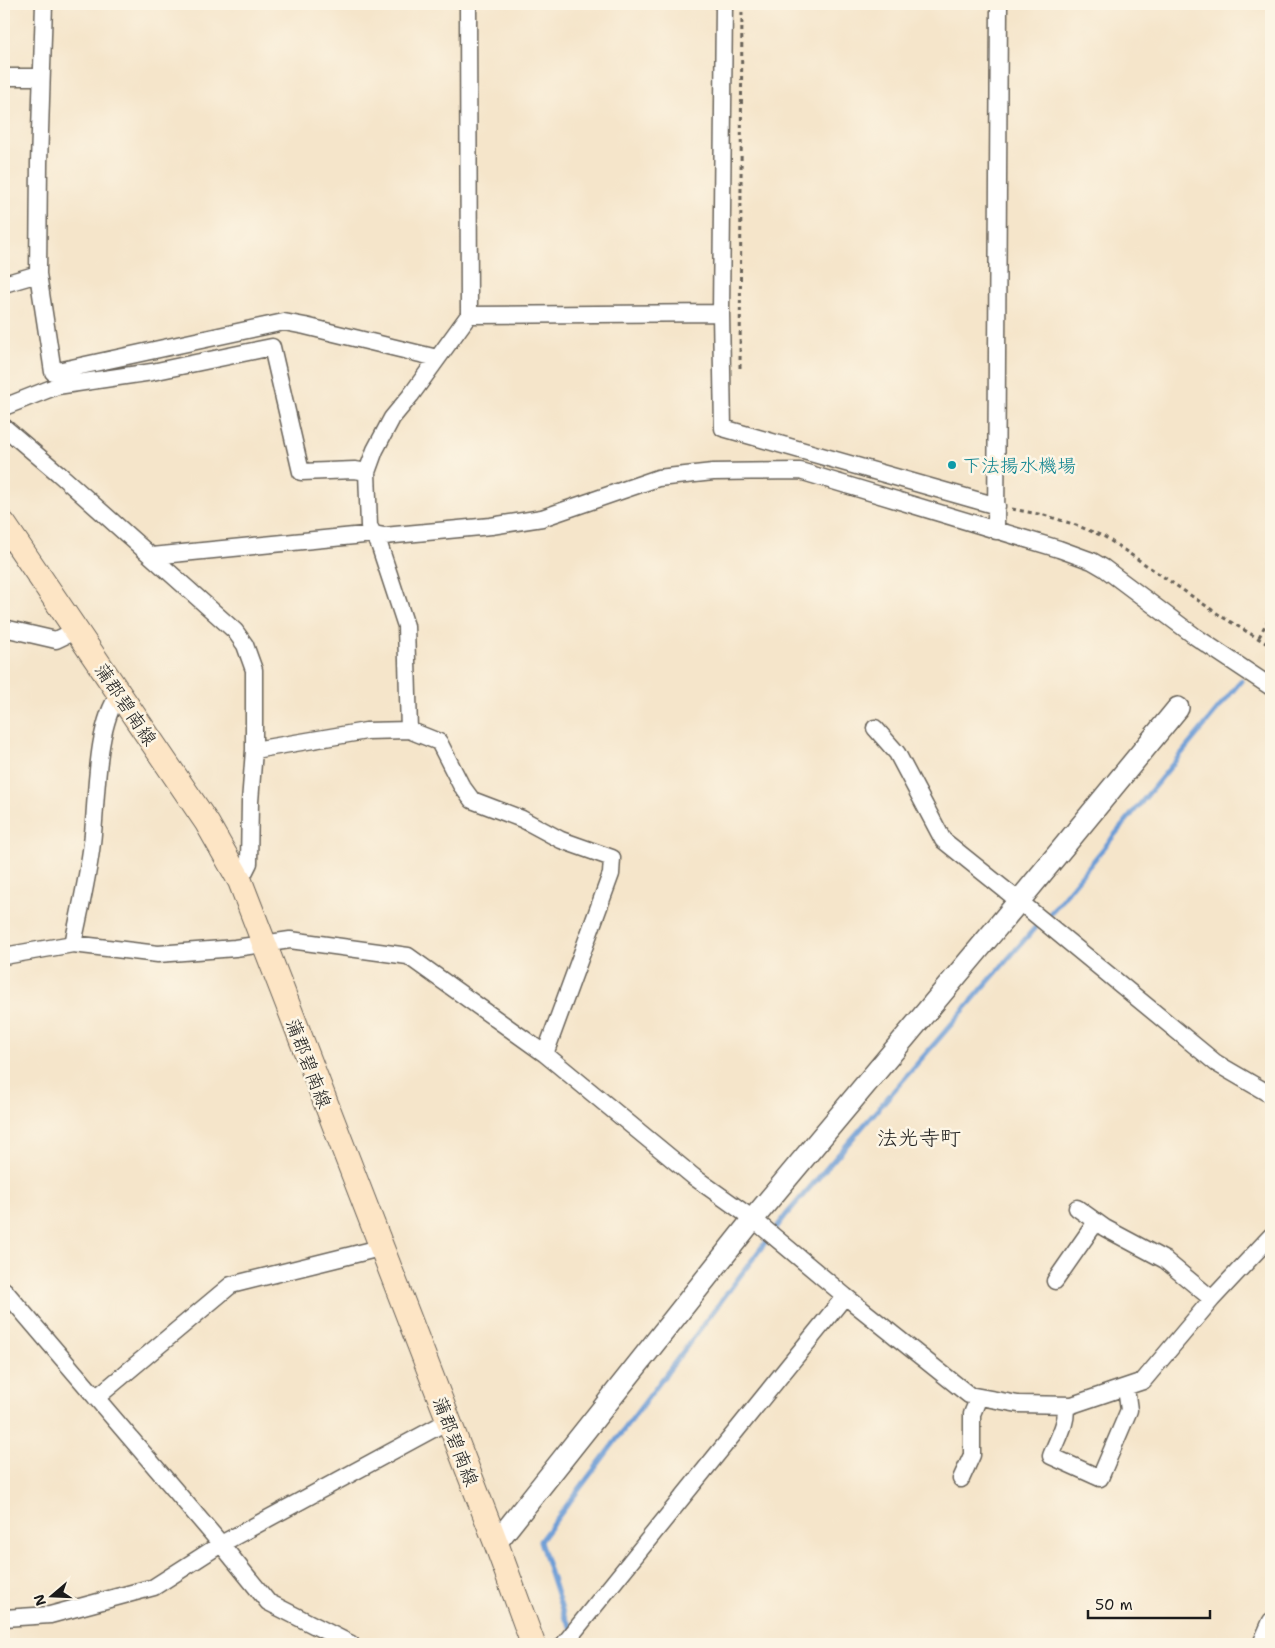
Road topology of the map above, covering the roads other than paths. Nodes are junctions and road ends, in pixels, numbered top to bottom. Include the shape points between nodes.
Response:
1 (44, 4) edge
2 (468, 4) edge
3 (724, 4) edge
4 (999, 4) edge
5 (4, 77) edge
6 (42, 77) junction
7 (38, 274) junction
8 (4, 284) edge
9 (721, 313) junction
10 (470, 314) junction
11 (437, 358) junction
12 (4, 407) edge
13 (4, 427) edge
14 (367, 472) junction
15 (997, 506) junction
16 (4, 524) edge
17 (996, 530) junction
18 (374, 534) junction
19 (152, 556) junction
20 (4, 628) edge
21 (77, 630) junction
22 (1271, 687) edge
23 (119, 695) junction
24 (1178, 708) dead end
25 (875, 728) dead end
26 (409, 730) junction
27 (254, 750) junction
28 (240, 881) junction
29 (1019, 901) junction
30 (263, 943) junction
31 (73, 944) junction
32 (4, 956) edge
33 (545, 1054) junction
34 (1271, 1095) edge
35 (1077, 1208) dead end
36 (752, 1219) junction
37 (1096, 1222) junction
38 (1271, 1236) edge
39 (380, 1248) junction
40 (1055, 1281) dead end
41 (4, 1290) edge
42 (845, 1296) junction
43 (1212, 1299) junction
44 (1126, 1388) junction
45 (979, 1396) junction
46 (96, 1398) junction
47 (1065, 1405) junction
48 (448, 1421) junction
49 (961, 1479) dead end
50 (496, 1543) junction
51 (221, 1544) junction
52 (4, 1618) edge
53 (1271, 1621) edge
54 (350, 1644) edge
55 (533, 1644) edge
56 (564, 1644) edge
57 (1261, 1644) edge

1 - 6 street
2 - 10 street
3 - 9 street
4 - 15 street
5 - 6 street
6 - 7 street
7 - 8 street
7 - 11 street via 53,372 284,322
9 - 10 street
9 - 15 street via 723,428
10 - 11 street
11 - 14 street via 392,418
12 - 14 street via 57,386 152,372 272,347 301,472
13 - 19 street
14 - 18 street via 368,526
15 - 17 street
16 - 21 main road, 蒲郡碧南線
17 - 18 street via 800,471 713,472 658,478 542,518 491,526 384,536
17 - 22 street via 1092,561
18 - 19 street
18 - 26 street via 406,626
19 - 27 street via 235,631 245,645 254,670
20 - 21 street via 56,640
21 - 23 main road, 蒲郡碧南線
23 - 28 main road, 蒲郡碧南線 via 207,823
23 - 31 street via 108,713 99,759 93,842
24 - 29 street
25 - 29 street via 897,753 943,840
26 - 27 street via 366,731
26 - 33 street via 439,742 472,800 522,819 561,840 612,858 611,874
27 - 28 street via 249,863
28 - 30 main road, 蒲郡碧南線
29 - 34 street via 1216,1063
29 - 36 street
30 - 31 street via 158,954
30 - 33 street via 290,940 408,956
30 - 39 main road, 蒲郡碧南線
31 - 32 street
33 - 36 street via 694,1177
35 - 37 street
36 - 42 street
36 - 50 street
37 - 40 street
37 - 43 street via 1165,1260
38 - 43 street
39 - 46 street via 231,1285
39 - 48 main road, 蒲郡碧南線
41 - 46 street
42 - 45 street via 970,1394
42 - 56 street
43 - 44 street via 1143,1381
44 - 47 street
44 - 47 street via 1129,1410 1100,1478 1051,1456 1065,1420
45 - 47 street via 1018,1404
45 - 49 street via 972,1414 972,1455
46 - 51 street
48 - 50 main road, 蒲郡碧南線
48 - 51 street
50 - 55 main road, 蒲郡碧南線
51 - 52 street via 154,1587 50,1615
51 - 54 street via 268,1602
53 - 57 street

